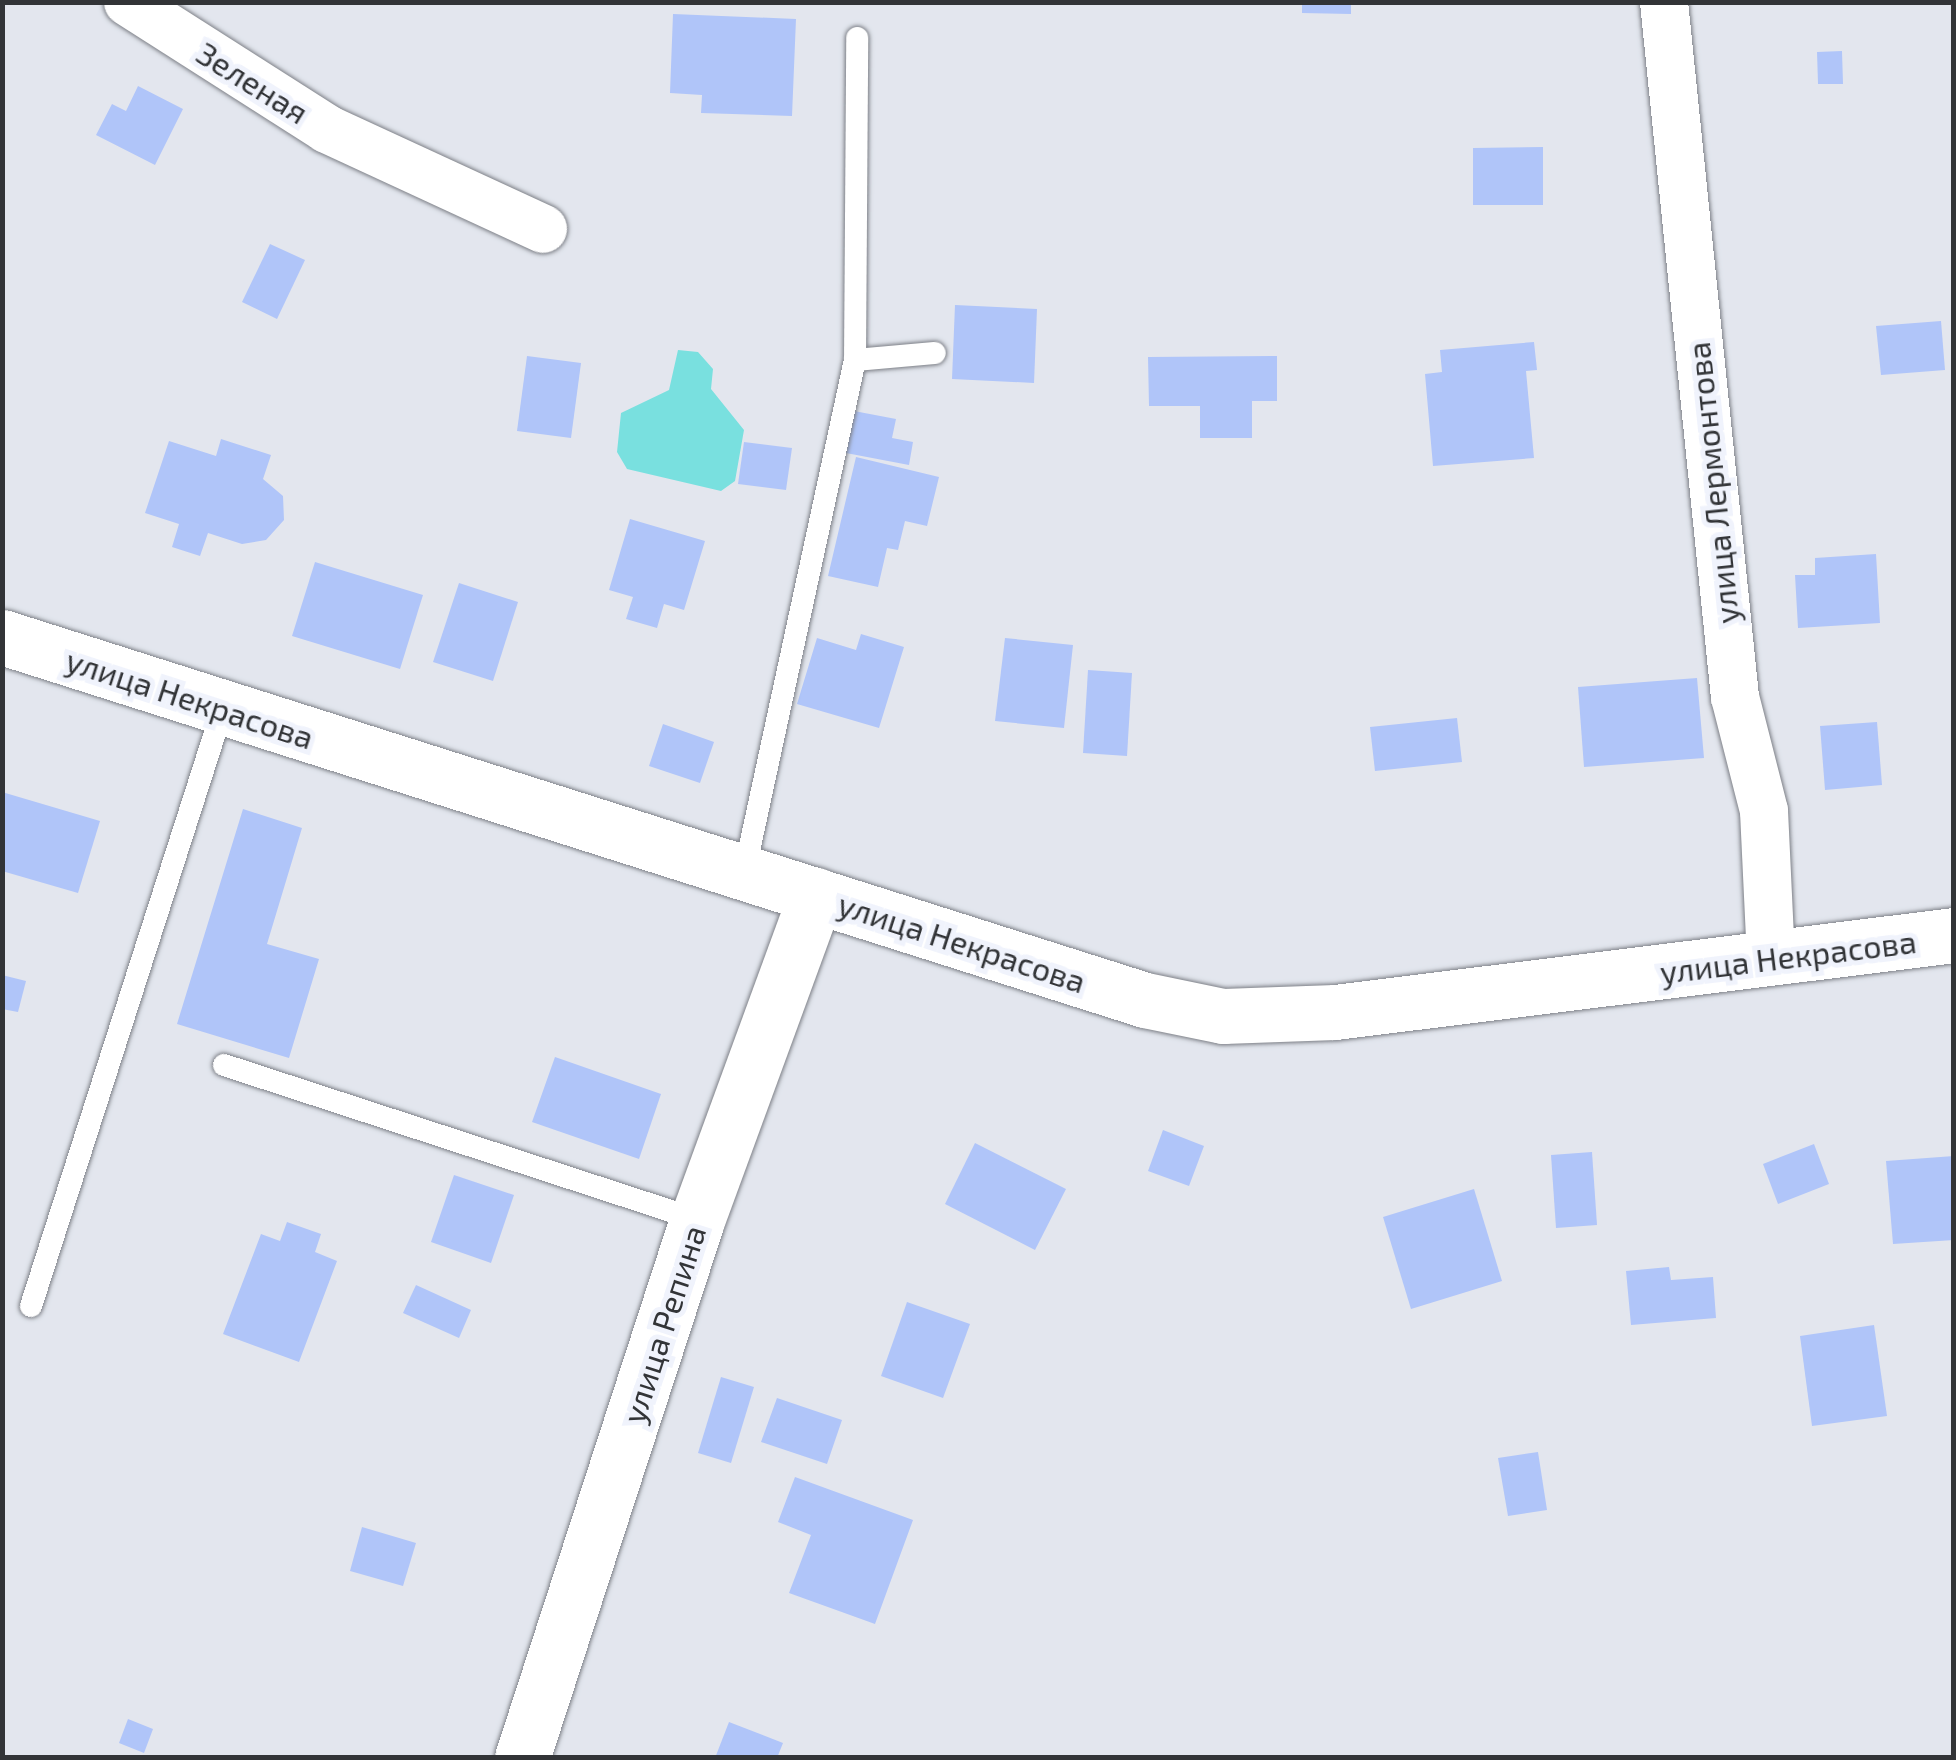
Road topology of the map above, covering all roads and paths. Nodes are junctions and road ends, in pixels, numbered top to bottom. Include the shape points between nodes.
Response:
1 (128, 2) edge
2 (1664, 2) edge
3 (857, 38) dead end
4 (542, 229) dead end
5 (935, 353) dead end
6 (855, 360) junction
7 (2, 636) edge
8 (222, 711) junction
9 (744, 869) junction
10 (816, 896) junction
11 (1954, 935) edge
12 (1771, 960) junction
13 (224, 1064) dead end
14 (697, 1220) junction
15 (31, 1306) dead end
16 (522, 1758) edge

1 - 4 street, Зеленая via 326,129
2 - 12 street, улица Лермонтова via 1735,697 1764,812
3 - 6 lane
5 - 6 lane
6 - 9 lane
7 - 8 street, улица Некрасова
8 - 9 street, улица Некрасова
8 - 15 lane
9 - 10 street, улица Некрасова
10 - 12 street, улица Некрасова via 1145,1000 1223,1016 1334,1012
10 - 14 street, улица Репина
11 - 12 street, улица Некрасова
13 - 14 lane
14 - 16 street, улица Репина

